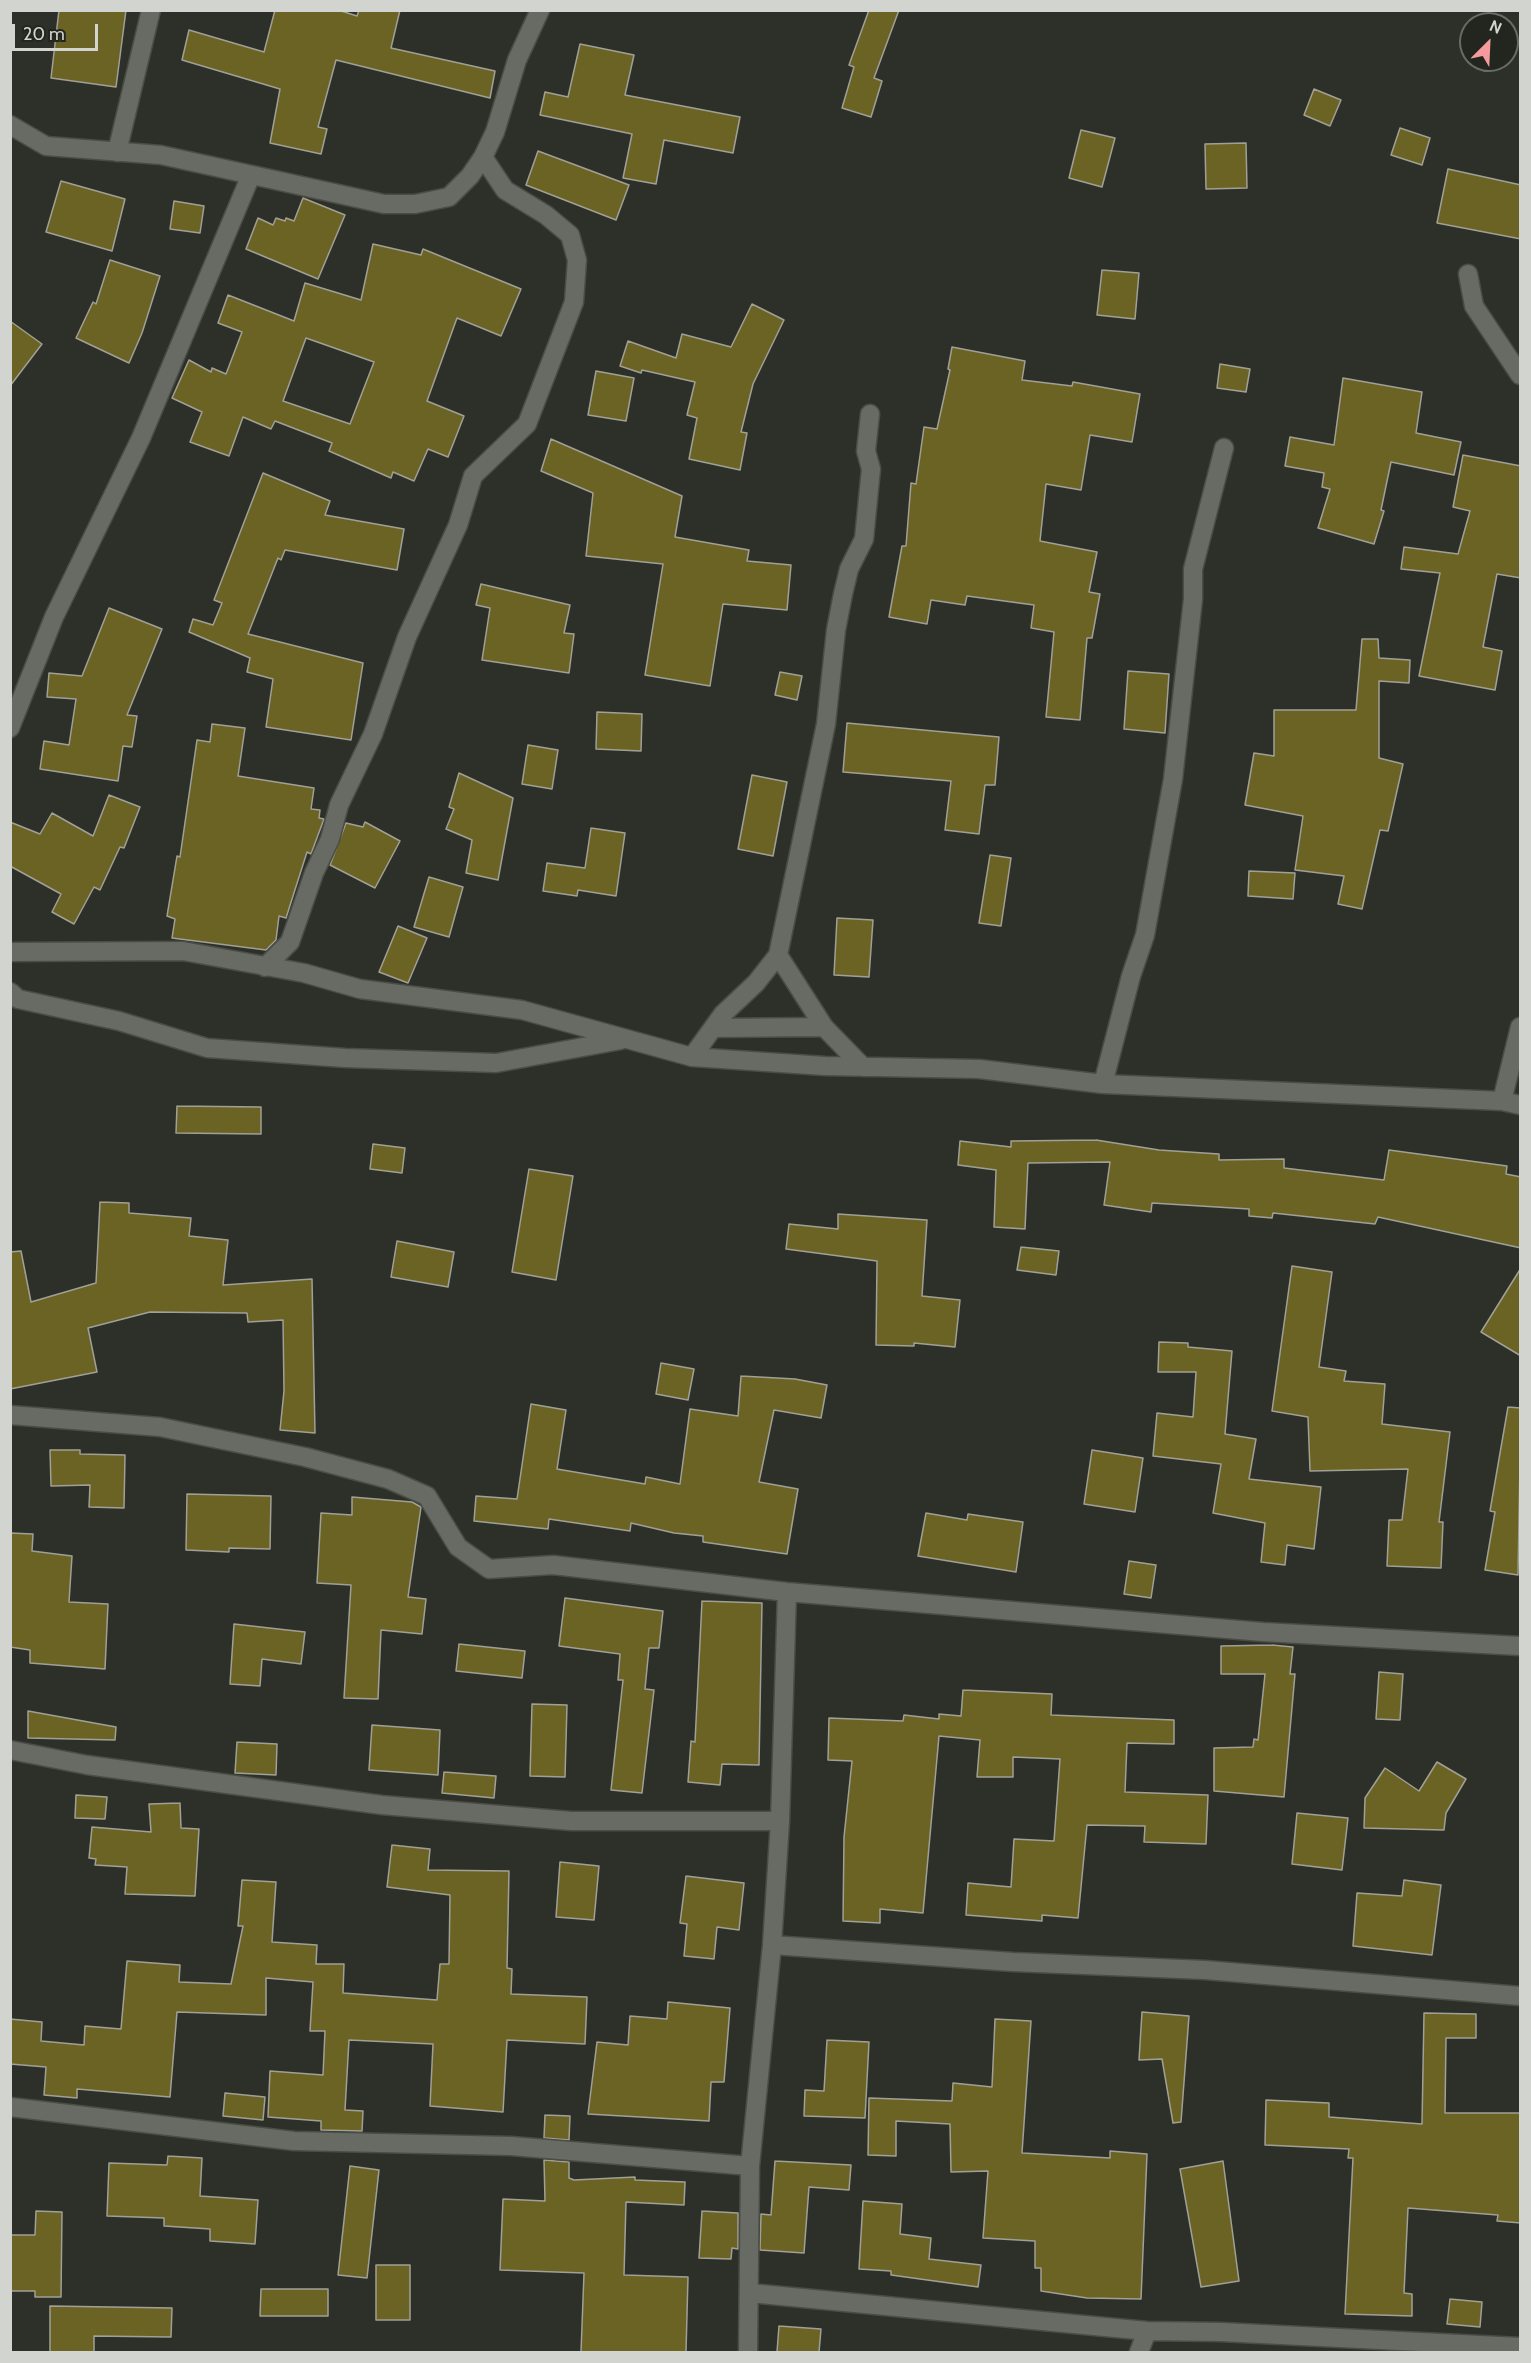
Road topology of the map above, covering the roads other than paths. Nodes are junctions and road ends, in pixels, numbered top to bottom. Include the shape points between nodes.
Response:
1 (152, 10) edge
2 (540, 10) edge
3 (10, 125) edge
4 (117, 152) junction
5 (483, 157) junction
6 (251, 175) junction
7 (1468, 274) dead end
8 (1521, 375) edge
9 (870, 414) dead end
10 (1224, 448) dead end
11 (10, 728) edge
12 (291, 942) junction
13 (10, 952) edge
14 (778, 955) junction
15 (264, 967) junction
16 (304, 973) junction
17 (10, 992) edge
18 (824, 1027) junction
19 (1521, 1027) edge
20 (713, 1028) junction
21 (627, 1039) junction
22 (692, 1057) junction
23 (863, 1067) junction
24 (1103, 1084) junction
25 (1502, 1101) junction
26 (1521, 1105) edge
27 (10, 1415) edge
28 (787, 1592) junction
29 (1521, 1646) edge
30 (10, 1750) edge
31 (780, 1821) junction
32 (772, 1945) junction
33 (1521, 1996) edge
34 (10, 2107) edge
35 (750, 2166) junction
36 (750, 2293) junction
37 (1147, 2331) junction
38 (1459, 2348) edge
39 (1521, 2348) edge
40 (748, 2352) edge
41 (1139, 2352) edge

1 - 4 street
2 - 5 street via 517,60 495,132
3 - 4 street via 46,146
4 - 6 street via 161,155
5 - 6 street via 449,197 415,204 384,204
5 - 12 street via 505,190 546,215 570,236 577,260 574,302 527,424 473,476 458,525 407,637 373,734 339,805
6 - 11 street via 141,438 54,617
7 - 8 street via 1474,306
9 - 14 street via 866,451 871,469 864,539 849,569 843,594 826,724
10 - 24 street via 1193,569 1173,779 1145,935
12 - 15 street
12 - 16 street
13 - 15 street via 183,951
14 - 18 street
14 - 20 street
15 - 16 street
16 - 21 street via 360,989 522,1010
17 - 21 street via 18,999 119,1021 207,1048 311,1056 496,1063
18 - 20 street
18 - 23 street
19 - 25 street
20 - 22 street
21 - 22 street
22 - 23 street
23 - 24 street via 979,1069
24 - 25 street
25 - 26 street
27 - 28 street via 160,1427 388,1479 427,1496 458,1547 489,1569 553,1565
28 - 29 street via 1263,1632
28 - 31 street
30 - 31 street via 87,1765 382,1805 570,1821
31 - 32 street
32 - 33 street via 1013,1962 1205,1970
32 - 35 street
34 - 35 street via 294,2141 511,2146
35 - 36 street
36 - 37 street
36 - 40 street
37 - 38 street
37 - 41 street
38 - 39 street

